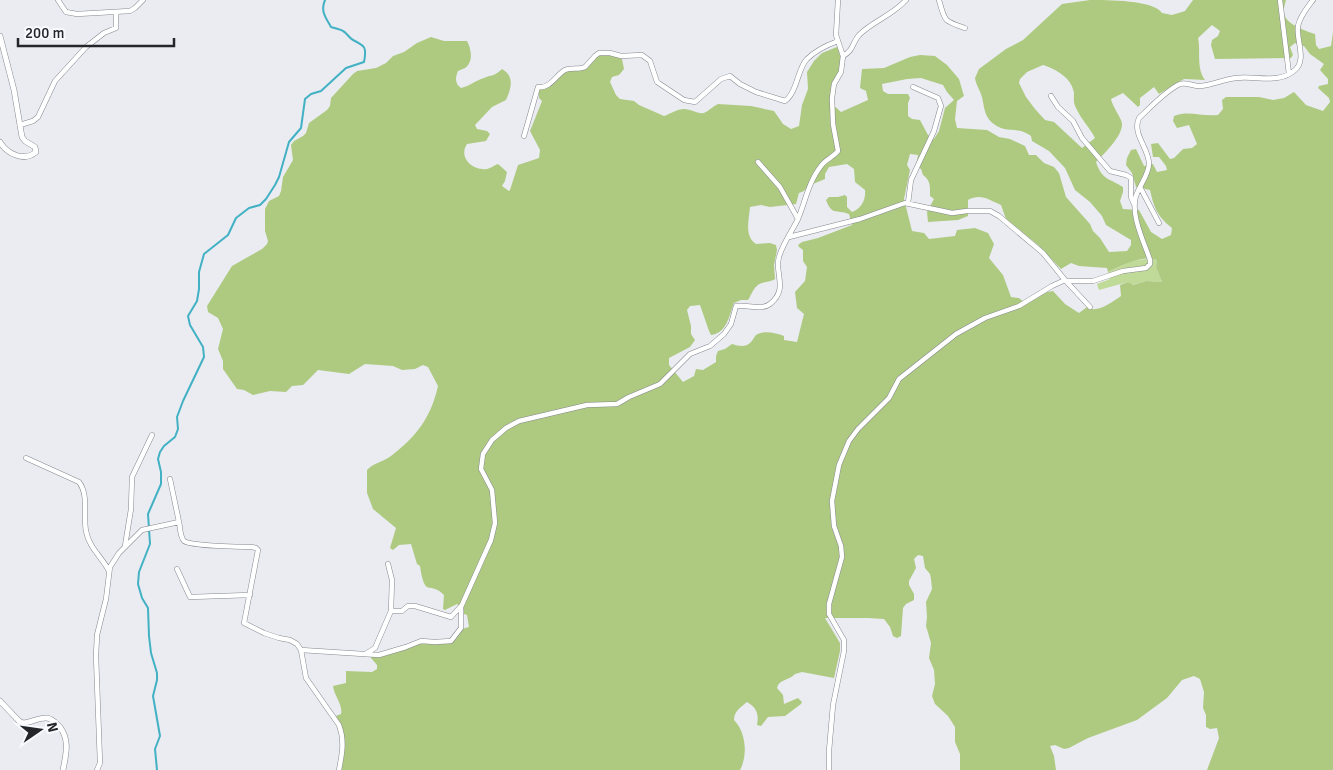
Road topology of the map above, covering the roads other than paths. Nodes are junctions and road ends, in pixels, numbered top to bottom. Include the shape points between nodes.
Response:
1 (58, 0) edge
2 (143, 0) edge
3 (838, 0) edge
4 (906, 0) edge
5 (939, 0) edge
6 (1280, 0) edge
7 (1313, 0) edge
8 (116, 12) junction
9 (965, 28) dead end
10 (0, 36) edge
11 (838, 41) junction
12 (843, 56) junction
13 (1289, 74) junction
14 (914, 87) dead end
15 (1051, 96) dead end
16 (20, 125) junction
17 (524, 136) dead end
18 (0, 142) edge
19 (758, 162) dead end
20 (1140, 187) junction
21 (908, 203) junction
22 (1134, 204) junction
23 (798, 219) junction
24 (1159, 223) dead end
25 (789, 237) junction
26 (1066, 281) junction
27 (1090, 307) dead end
28 (152, 435) dead end
29 (26, 458) dead end
30 (170, 479) dead end
31 (179, 522) junction
32 (125, 546) junction
33 (388, 564) dead end
34 (177, 569) dead end
35 (110, 572) junction
36 (250, 595) junction
37 (462, 605) junction
38 (391, 611) junction
39 (301, 650) junction
40 (365, 654) junction
41 (0, 701) edge
42 (63, 770) edge
43 (97, 770) edge
44 (339, 770) edge
45 (829, 770) edge

1 - 8 street via 70,14
2 - 8 street via 132,10
3 - 11 street
4 - 12 street via 860,34 852,49
5 - 9 street via 945,19
6 - 13 street
7 - 13 street via 1298,25 1301,58 1296,69
8 - 16 street via 116,28 86,47 52,84 38,117
10 - 16 street
11 - 12 street
11 - 17 street via 806,60 791,96 783,102 756,92 730,76 721,79 695,102 687,102 657,82 645,56 600,53 585,67 566,70 547,86 538,87
12 - 23 street via 832,98 838,151 819,169
13 - 20 street via 1273,79 1236,78 1204,86 1183,83 1172,89 1138,121 1138,134 1148,163
14 - 21 street via 938,98 941,106 934,131 911,180
15 - 22 street via 1110,171 1131,178
16 - 18 street via 23,139 36,148 34,154 14,155
19 - 23 street via 780,187
20 - 22 street
20 - 24 street
21 - 25 street
21 - 26 street via 952,213 990,211 1043,253
22 - 26 street via 1150,264 1146,268 1123,271 1093,281
23 - 25 street
25 - 37 street via 778,258 781,282 774,300 764,307 736,306 724,334 710,346 690,354 660,384 615,405 587,405 519,421 492,440 483,454 481,469 492,490 495,523 491,540
26 - 27 street
26 - 45 street via 956,334 899,379 889,398 849,441 839,465 832,501 842,557 829,614 844,640 844,651 833,705
28 - 32 street via 132,477
29 - 35 street via 82,486 90,544
30 - 31 street
31 - 32 street via 145,528
31 - 36 street via 186,541 256,548 258,553
32 - 35 street via 111,563
33 - 38 street via 392,580
34 - 36 street via 190,597
35 - 43 street via 97,635 100,763
36 - 39 street via 245,624 295,642
37 - 38 street via 451,616 415,606
37 - 40 street via 460,628 451,641 421,640 379,655
38 - 40 street via 375,648
39 - 40 street
39 - 44 street via 306,678 342,732
41 - 42 street via 23,723 42,718 55,722 67,741

